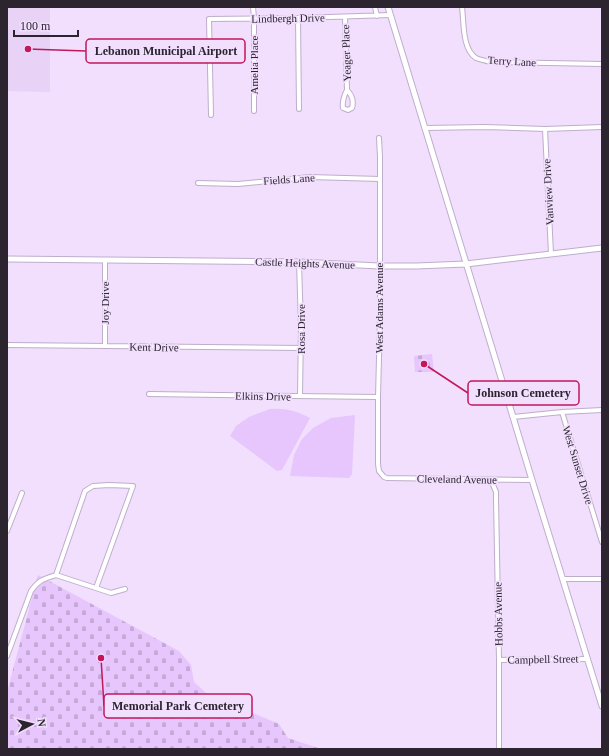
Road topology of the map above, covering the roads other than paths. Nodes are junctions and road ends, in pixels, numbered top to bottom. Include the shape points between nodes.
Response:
1 (253, 7) edge
2 (375, 7) edge
3 (389, 7) edge
4 (462, 7) edge
5 (390, 15) junction
6 (377, 16) junction
7 (345, 17) junction
8 (254, 18) junction
9 (298, 18) junction
10 (602, 64) edge
11 (347, 90) dead end
12 (299, 109) dead end
13 (254, 111) dead end
14 (211, 115) dead end
15 (602, 127) edge
16 (425, 128) junction
17 (545, 129) junction
18 (379, 138) dead end
19 (380, 179) junction
20 (198, 183) dead end
21 (602, 248) edge
22 (551, 254) junction
23 (7, 259) edge
24 (104, 260) junction
25 (299, 262) junction
26 (466, 264) junction
27 (379, 266) junction
28 (7, 345) edge
29 (105, 346) junction
30 (301, 348) junction
31 (149, 394) dead end
32 (300, 396) junction
33 (378, 397) junction
34 (602, 410) edge
35 (562, 412) junction
36 (513, 417) junction
37 (382, 476) joint
38 (491, 480) junction
39 (532, 480) junction
40 (22, 493) dead end
41 (7, 531) edge
42 (602, 542) edge
43 (56, 575) junction
44 (563, 579) junction
45 (602, 579) edge
46 (96, 588) junction
47 (125, 589) dead end
48 (7, 656) edge
49 (587, 658) junction
50 (499, 660) junction
51 (602, 706) edge
52 (499, 749) edge

1 - 8 street, Amelia Place
2 - 6 street
3 - 5 street
4 - 10 street, Terry Lane via 468,48 478,59 491,62
5 - 6 street, Lindbergh Drive
5 - 16 street
6 - 7 street, Lindbergh Drive
7 - 9 street, Lindbergh Drive
7 - 11 street, Yeager Place
8 - 9 street, Lindbergh Drive
8 - 13 street, Amelia Place
8 - 14 street, Lindbergh Drive via 209,19
9 - 12 street
15 - 17 street
16 - 17 street
16 - 26 street
17 - 22 street, Vanview Drive
18 - 19 street, West Adams Avenue
19 - 20 street, Fields Lane via 310,177 238,184
19 - 27 street, West Adams Avenue
21 - 22 street, Castle Heights Avenue
22 - 26 street, Castle Heights Avenue
23 - 24 street, Castle Heights Avenue
24 - 25 street, Castle Heights Avenue
24 - 29 street, Joy Drive
25 - 27 street, Castle Heights Avenue
25 - 30 street, Rosa Drive
26 - 27 street, Castle Heights Avenue
26 - 36 street
27 - 33 street, West Adams Avenue
28 - 29 street, Kent Drive
29 - 30 street, Kent Drive
30 - 32 street, Rosa Drive
31 - 32 street, Elkins Drive
32 - 33 street, Elkins Drive
33 - 37 street, West Adams Avenue via 378,464
34 - 35 street
35 - 36 street
35 - 42 street, West Sunset Drive
36 - 39 street
37 - 38 street, Cleveland Avenue
38 - 39 street, Cleveland Avenue
38 - 50 street, Hobbs Avenue via 496,492
39 - 44 street
40 - 41 street
43 - 46 street
43 - 46 street via 85,490 93,486 133,486
43 - 48 street via 43,579 31,591
44 - 45 street
44 - 49 street
46 - 47 street via 111,593
49 - 50 street, Campbell Street
49 - 51 street
50 - 52 street, Hobbs Avenue

